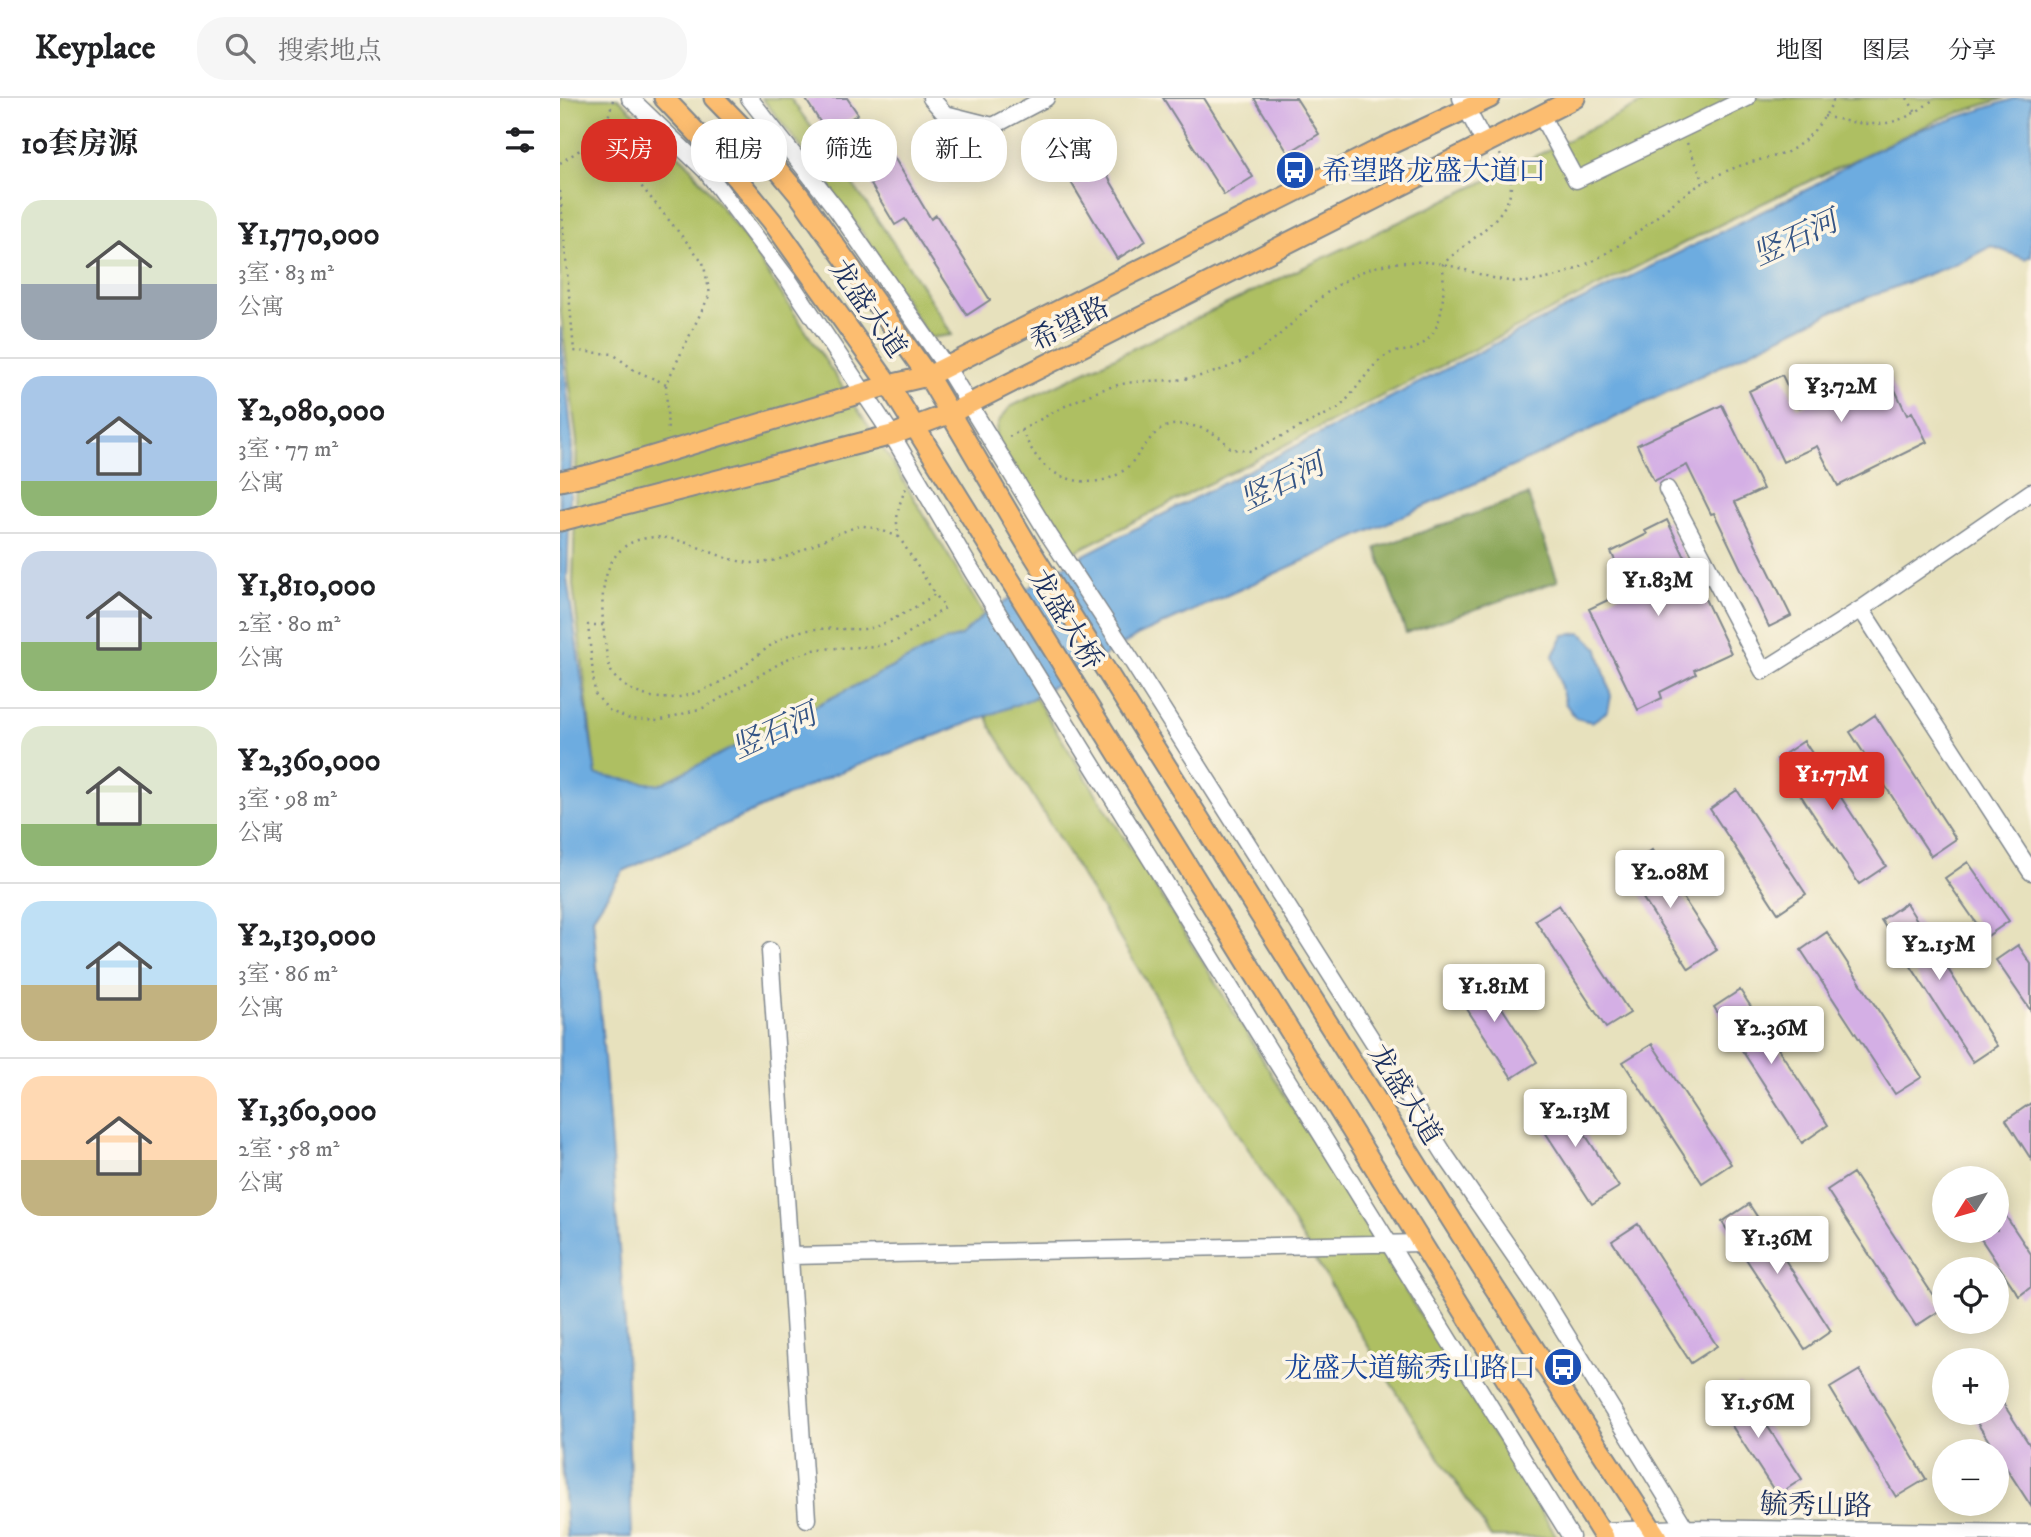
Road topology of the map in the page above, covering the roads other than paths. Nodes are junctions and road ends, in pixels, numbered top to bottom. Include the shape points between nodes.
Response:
1 (630, 98) edge
2 (664, 98) edge
3 (714, 98) edge
4 (749, 98) edge
5 (931, 98) edge
6 (1046, 98) edge
7 (1490, 98) edge
8 (1575, 98) edge
9 (1747, 98) edge
10 (1464, 103) edge
11 (1541, 115) junction
12 (1489, 140) junction
13 (947, 368) junction
14 (928, 376) junction
15 (889, 385) junction
16 (864, 394) junction
17 (969, 404) junction
18 (951, 413) junction
19 (916, 427) junction
20 (892, 435) junction
21 (560, 481) edge
22 (1667, 489) dead end
23 (2031, 492) edge
24 (560, 521) edge
25 (1031, 551) joint
26 (1002, 570) joint
27 (1861, 609) junction
28 (1112, 678) joint
29 (2031, 872) edge
30 (770, 951) dead end
31 (1423, 1243) junction
32 (790, 1256) junction
33 (807, 1519) dead end
34 (1654, 1533) edge
35 (1689, 1533) edge
36 (2031, 1533) edge
37 (1602, 1534) edge
38 (1571, 1537) edge

1 - 16 street via 706,171 790,282
2 - 15 main road, 龙盛大道 via 772,221
3 - 14 main road, 龙盛大道 via 799,195
4 - 13 street via 837,210
5 - 6 street via 945,114 993,126
7 - 10 main road, 希望路
8 - 11 main road, 希望路
9 - 11 street via 1576,180
10 - 12 street
10 - 13 main road, 希望路
11 - 12 main road, 希望路
12 - 17 main road, 希望路
13 - 14 main road, 希望路
13 - 17 street
14 - 15 main road, 希望路
14 - 18 main road, 龙盛大道
15 - 16 main road, 希望路
15 - 19 main road, 龙盛大道
16 - 20 street
16 - 21 main road, 希望路
17 - 18 main road, 希望路
17 - 35 street via 1445,1154 1543,1297
18 - 19 main road, 希望路
18 - 25 main road, 龙盛大道
19 - 20 main road, 希望路
19 - 26 main road, 龙盛大道
20 - 24 main road, 希望路
20 - 38 street
22 - 27 street via 1763,671
23 - 27 street
25 - 28 main road, 龙盛大桥
26 - 31 main road, 龙盛大桥
27 - 29 street
28 - 34 main road, 龙盛大道 via 1490,1281
30 - 32 street
31 - 32 street
31 - 37 main road
32 - 33 street
34 - 35 street, 毓秀山路
34 - 37 street, 毓秀山路
35 - 36 street, 毓秀山路

